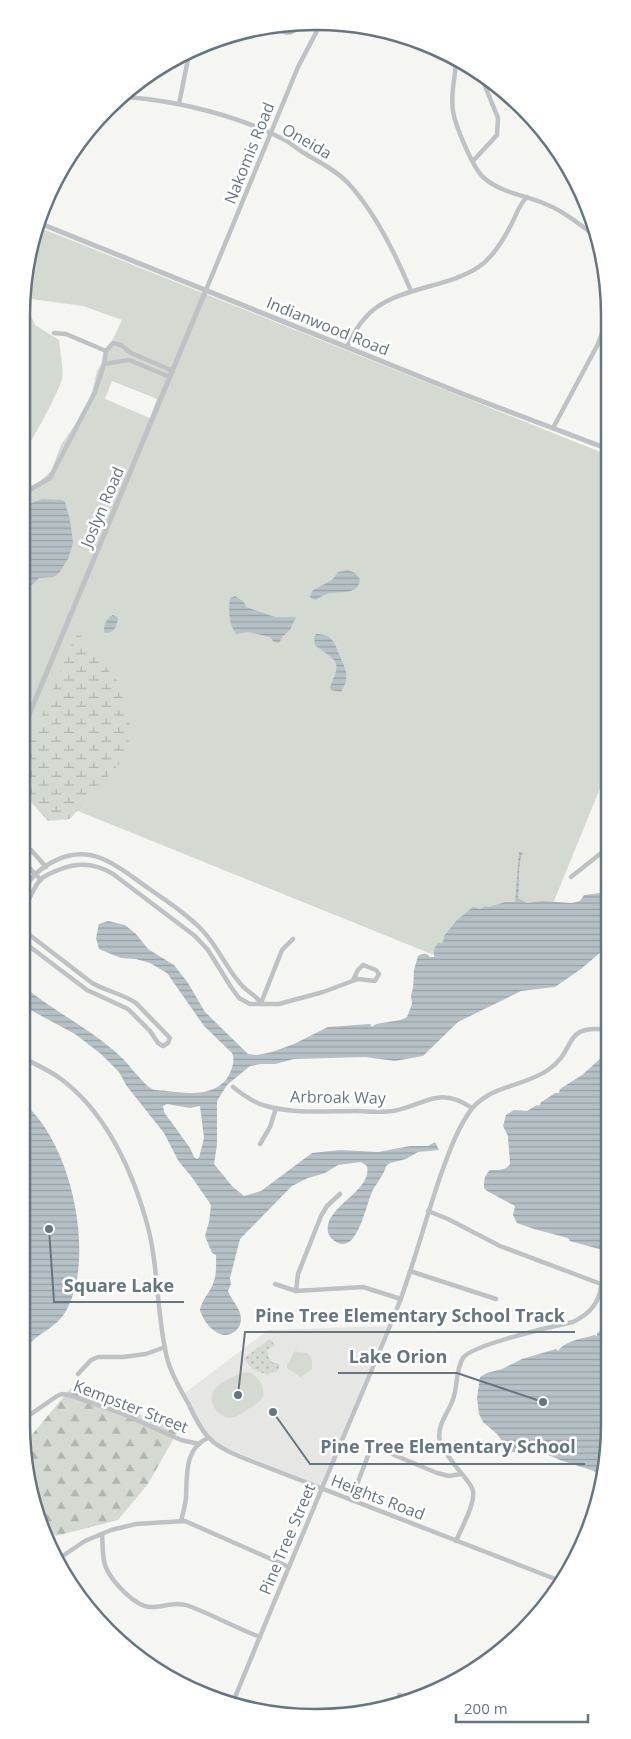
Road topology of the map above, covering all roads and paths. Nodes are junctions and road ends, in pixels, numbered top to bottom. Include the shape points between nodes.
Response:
1 (317, 30) edge
2 (188, 60) edge
3 (455, 66) edge
4 (485, 86) edge
5 (131, 98) edge
6 (178, 104) junction
7 (270, 134) junction
8 (472, 161) junction
9 (515, 193) junction
10 (527, 197) junction
11 (520, 205) junction
12 (45, 225) edge
13 (588, 231) edge
14 (206, 290) junction
15 (411, 292) junction
16 (54, 333) dead end
17 (601, 336) edge
18 (346, 347) junction
19 (106, 351) junction
20 (104, 364) junction
21 (173, 371) junction
22 (170, 378) junction
23 (553, 428) junction
24 (601, 446) edge
25 (30, 490) edge
26 (30, 712) edge
27 (30, 850) edge
28 (601, 854) edge
29 (45, 866) junction
30 (30, 869) edge
31 (49, 873) junction
32 (35, 874) junction
33 (571, 877) dead end
34 (30, 880) edge
35 (41, 880) junction
36 (30, 898) edge
37 (30, 936) edge
38 (293, 939) dead end
39 (30, 947) edge
40 (353, 980) junction
41 (260, 1003) junction
42 (157, 1026) junction
43 (601, 1029) edge
44 (150, 1031) junction
45 (30, 1062) edge
46 (234, 1087) dead end
47 (276, 1108) junction
48 (472, 1108) junction
49 (260, 1144) dead end
50 (340, 1194) dead end
51 (428, 1211) junction
52 (410, 1271) junction
53 (275, 1284) dead end
54 (601, 1284) joint
55 (296, 1291) junction
56 (401, 1299) junction
57 (496, 1299) dead end
58 (165, 1347) junction
59 (78, 1374) dead end
60 (30, 1415) edge
61 (208, 1438) junction
62 (199, 1444) junction
63 (460, 1474) junction
64 (322, 1489) junction
65 (351, 1500) junction
66 (181, 1521) junction
67 (102, 1534) junction
68 (456, 1541) junction
69 (62, 1556) edge
70 (289, 1567) junction
71 (555, 1579) edge
72 (260, 1637) junction
73 (235, 1697) edge

1 - 7 street, Nakomis Road
2 - 6 street
3 - 8 street via 453,111
4 - 8 street via 498,118 497,135
5 - 6 street, Oneida
6 - 7 street, Oneida
7 - 14 street, Nakomis Road
7 - 15 street, Oneida via 324,164 348,183 391,245
8 - 9 street via 482,177
9 - 10 street
9 - 11 street
10 - 11 street
10 - 13 street via 558,210
11 - 15 street via 500,245 482,265 455,279
12 - 14 street, Indianwood Road
14 - 18 street, Indianwood Road
14 - 21 street, Joslyn Road
15 - 18 street via 385,303 366,316
16 - 19 street via 66,334
17 - 23 street
18 - 23 street, Indianwood Road
19 - 20 street
19 - 21 street via 113,343 121,345 131,353
20 - 22 street via 129,360
20 - 25 street via 90,404 50,478
21 - 22 street, Joslyn Road
22 - 26 street, Joslyn Road
23 - 24 street, Indianwood Road
27 - 29 street
28 - 33 street
29 - 31 street
29 - 32 street
29 - 41 street via 58,859 83,854 111,863 202,929 238,982
30 - 32 street
31 - 35 street
31 - 41 street via 83,864 114,874 195,936 239,998 250,1004
32 - 34 street
32 - 35 street
35 - 36 street
37 - 42 street via 100,988 130,999
38 - 41 street via 282,950
39 - 44 street via 87,990 128,1009
40 - 40 street via 376,981 379,974 364,965
40 - 41 street via 279,1004
42 - 44 street
42 - 44 street via 170,1038 168,1043 163,1046 158,1043
43 - 48 street via 584,1029 570,1042 564,1056 547,1071 486,1095
45 - 58 street, Heights Road via 61,1079 81,1098 104,1126 129,1172 150,1237
46 - 47 street, Arbroak Way via 256,1102
47 - 48 street, Arbroak Way via 386,1111 444,1097 462,1101
47 - 49 street
48 - 51 street, Pine Tree Street via 451,1146
50 - 55 street via 324,1210 298,1274
51 - 52 street, Pine Tree Street
51 - 54 street via 500,1246
52 - 56 street, Pine Tree Street
52 - 57 street
53 - 55 street
54 - 63 street via 596,1304 590,1312 573,1322 483,1347 464,1357 456,1393 438,1435 440,1444
55 - 56 street via 363,1287
56 - 64 street, Pine Tree Street
58 - 59 street via 146,1354 98,1357
58 - 61 street, Heights Road via 176,1379
60 - 62 street, Kempster Street via 57,1396 69,1394 181,1440
61 - 62 street, Kempster Street
61 - 64 street, Heights Road via 225,1450
62 - 66 street via 188,1464
63 - 65 street via 437,1473 372,1448
63 - 68 street via 474,1493
64 - 65 street, Heights Road
64 - 70 street, Pine Tree Street
65 - 68 street, Heights Road
66 - 67 street via 134,1524
66 - 70 street
67 - 69 street
67 - 72 street via 107,1570 139,1604 150,1607 189,1606
68 - 71 street, Heights Road
70 - 72 street, Pine Tree Street
72 - 73 street, Pine Tree Street

